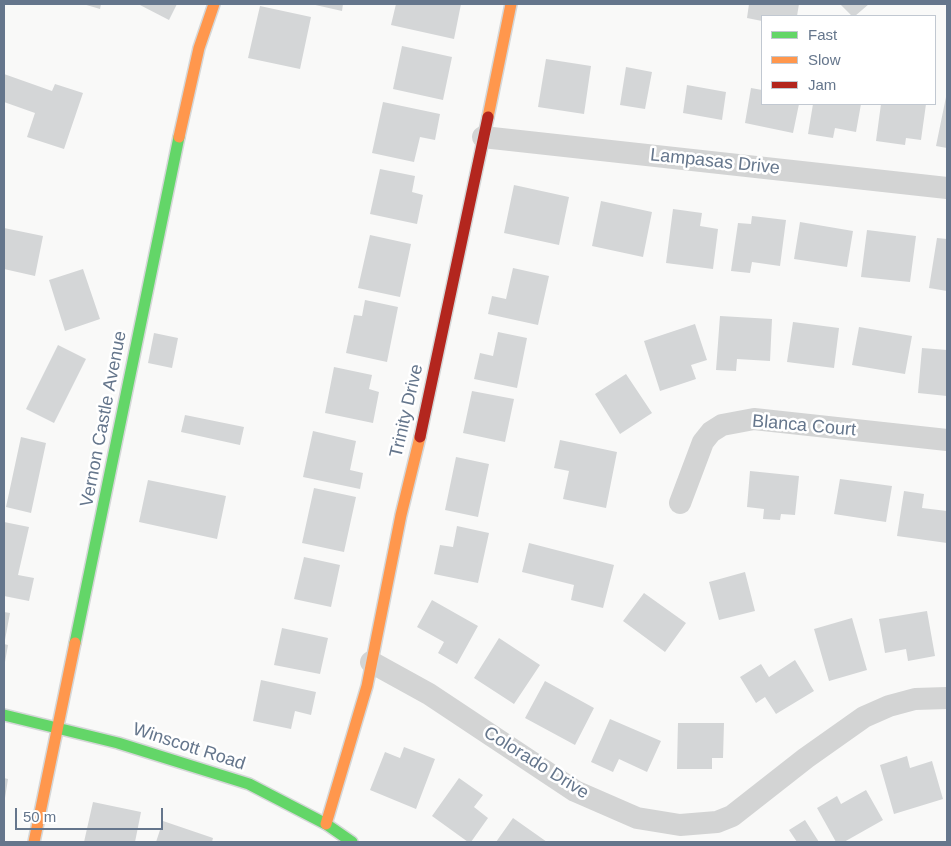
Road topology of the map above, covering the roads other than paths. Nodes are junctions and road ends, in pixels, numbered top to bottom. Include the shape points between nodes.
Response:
1 (214, 4) edge
2 (511, 4) edge
3 (483, 137) junction
4 (947, 188) edge
5 (947, 440) edge
6 (680, 503) dead end
7 (371, 662) junction
8 (947, 698) edge
9 (4, 715) edge
10 (57, 728) junction
11 (326, 824) junction
12 (34, 842) edge
13 (352, 842) edge

1 - 10 street, Vernon Castle Avenue via 199,48 170,178
2 - 3 street, Trinity Drive
3 - 4 street, Lampasas Drive
3 - 7 street, Trinity Drive
5 - 6 street, Blanca Court via 754,419 722,426 703,442
7 - 8 street, Colorado Drive via 429,694 575,791 637,818 680,825 717,822 732,816 864,717 915,699
7 - 11 street, Trinity Drive via 367,686
9 - 10 street, Winscott Road
10 - 11 street, Winscott Road via 118,743 249,784
10 - 12 street, Vernon Castle Avenue
11 - 13 street, Winscott Road

